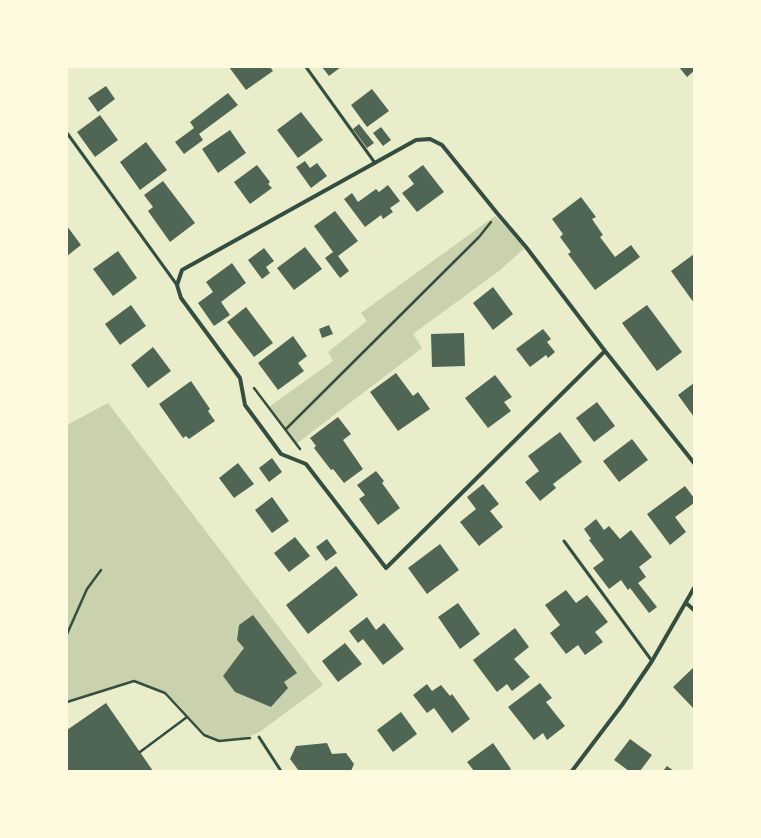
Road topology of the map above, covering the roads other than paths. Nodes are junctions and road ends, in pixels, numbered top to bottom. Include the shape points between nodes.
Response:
1 (306, 67) edge
2 (67, 133) edge
3 (374, 163) junction
4 (177, 285) junction
5 (605, 351) junction
6 (694, 463) edge
7 (564, 541) dead end
8 (694, 588) edge
9 (686, 603) junction
10 (694, 610) edge
11 (652, 661) junction
12 (259, 737) road end
13 (281, 771) edge
14 (572, 771) edge

1 - 3 lane
2 - 4 lane
3 - 4 street via 182,270
3 - 5 street via 416,140 430,139 442,145 526,247
4 - 5 street via 181,298 240,378 245,405 281,454 306,464 386,568
5 - 6 street
7 - 11 lane
8 - 9 street
9 - 10 street
9 - 11 street
11 - 14 street
12 - 13 lane

